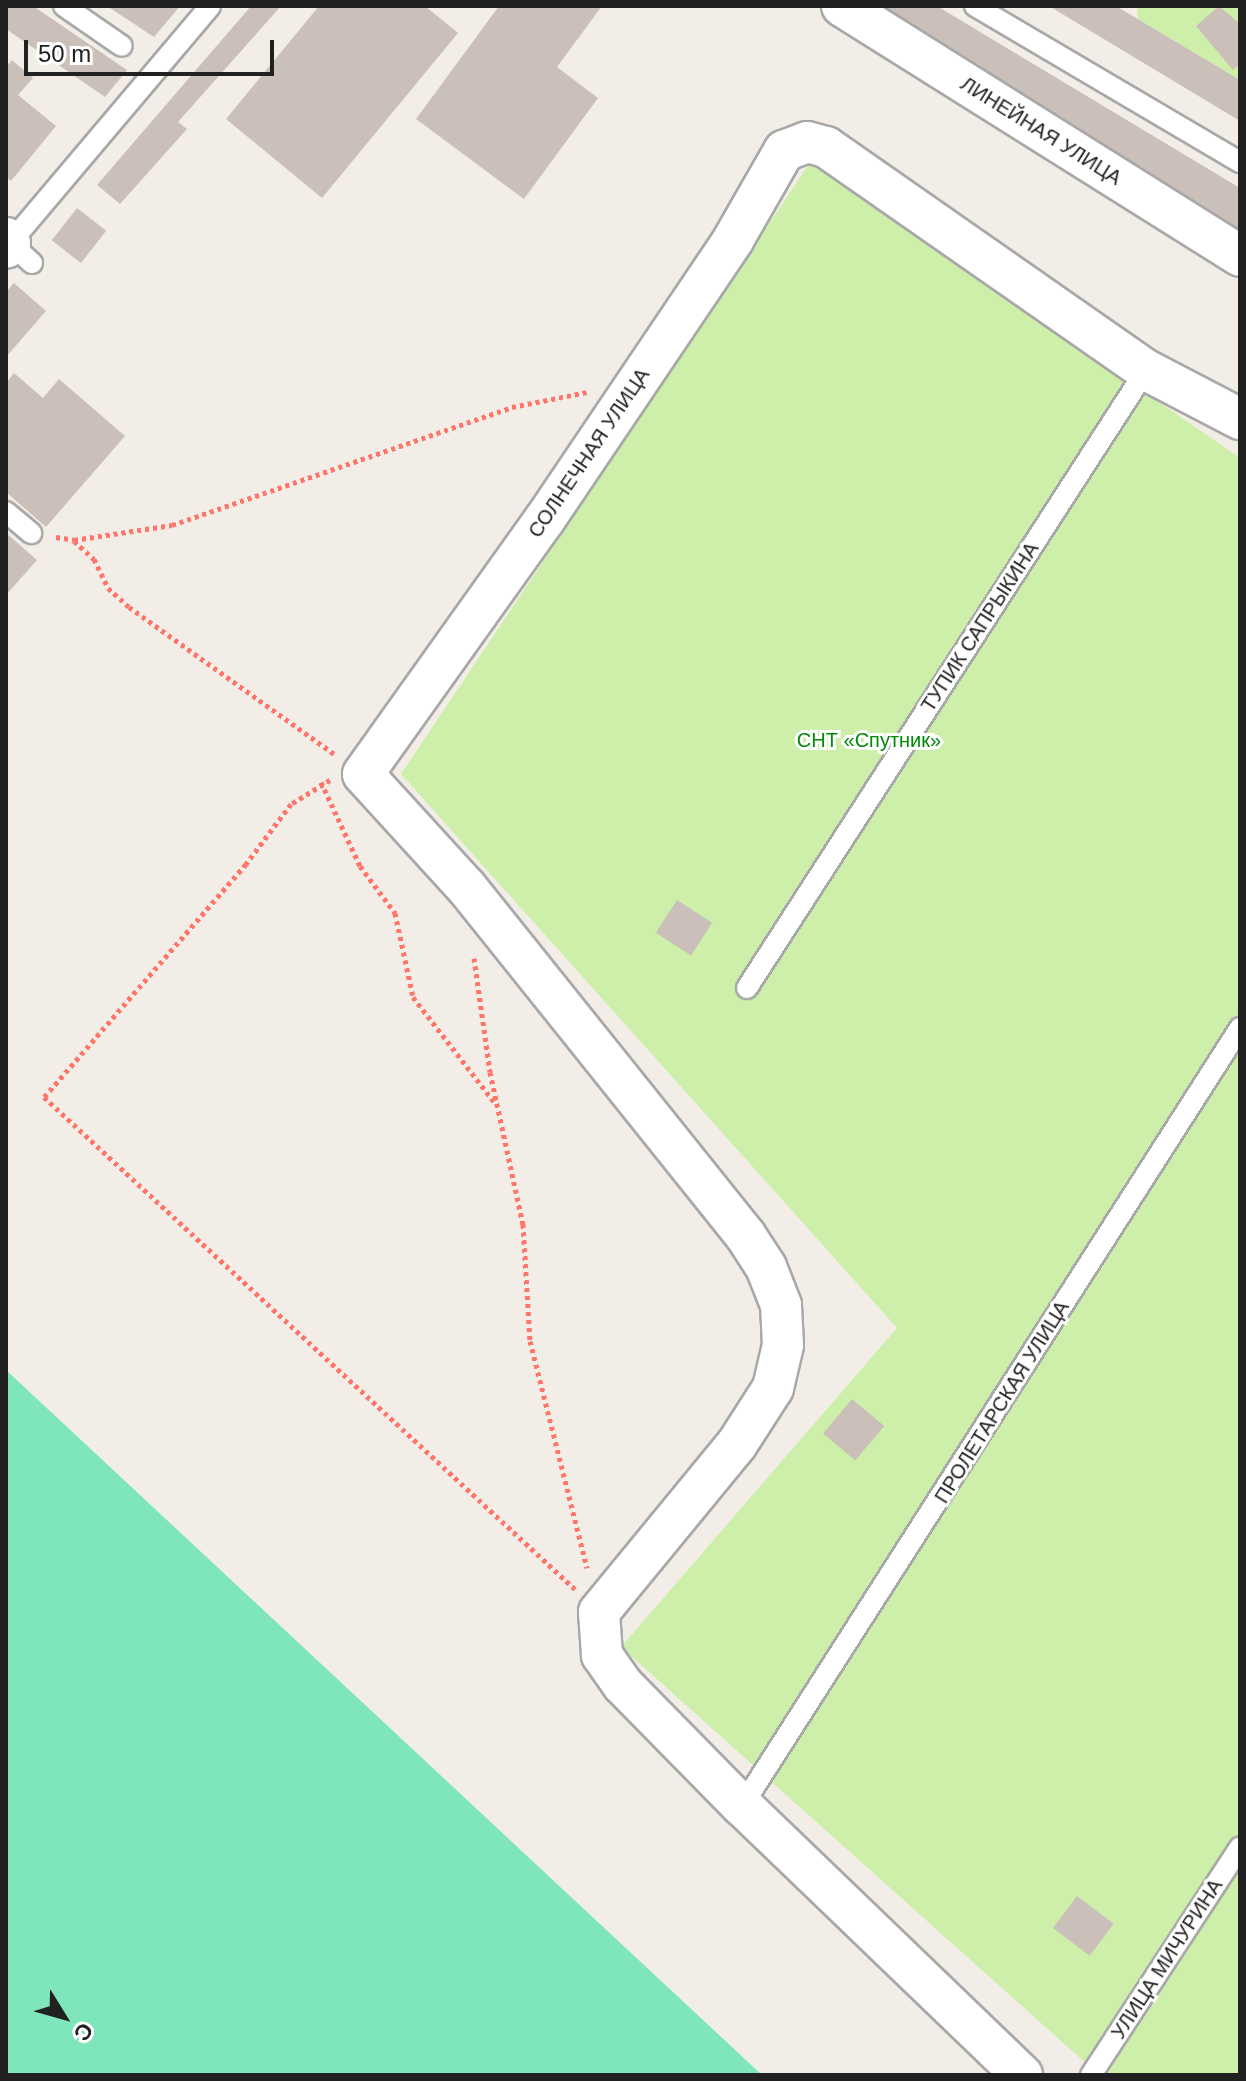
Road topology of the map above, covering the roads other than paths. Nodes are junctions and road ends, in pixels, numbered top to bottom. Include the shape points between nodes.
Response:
1 (64, 6) edge
2 (210, 6) edge
3 (842, 6) edge
4 (975, 6) edge
5 (122, 46) dead end
6 (1240, 162) edge
7 (14, 248) edge
8 (1240, 256) edge
9 (1140, 378) junction
10 (1240, 419) edge
11 (6, 512) edge
12 (31, 533) dead end
13 (747, 988) dead end
14 (1240, 1028) edge
15 (753, 1791) junction
16 (1240, 1847) edge
17 (1092, 2073) edge
18 (1022, 2075) edge

1 - 5 lane
2 - 7 lane
3 - 8 street, ЛИНЕЙНАЯ УЛИЦА
4 - 6 lane
9 - 10 street
9 - 13 lane, ТУПИК САПРЫКИНА
9 - 15 street, СОЛНЕЧНАЯ УЛИЦА via 826,147 807,142 784,151 733,240 639,380 374,761 467,888 745,1235 766,1267 781,1305 783,1345 773,1388 737,1444 599,1612 602,1655 623,1685
11 - 12 lane
14 - 15 lane, ПРОЛЕТАРСКАЯ УЛИЦА
15 - 18 street
16 - 17 lane, УЛИЦА МИЧУРИНА

